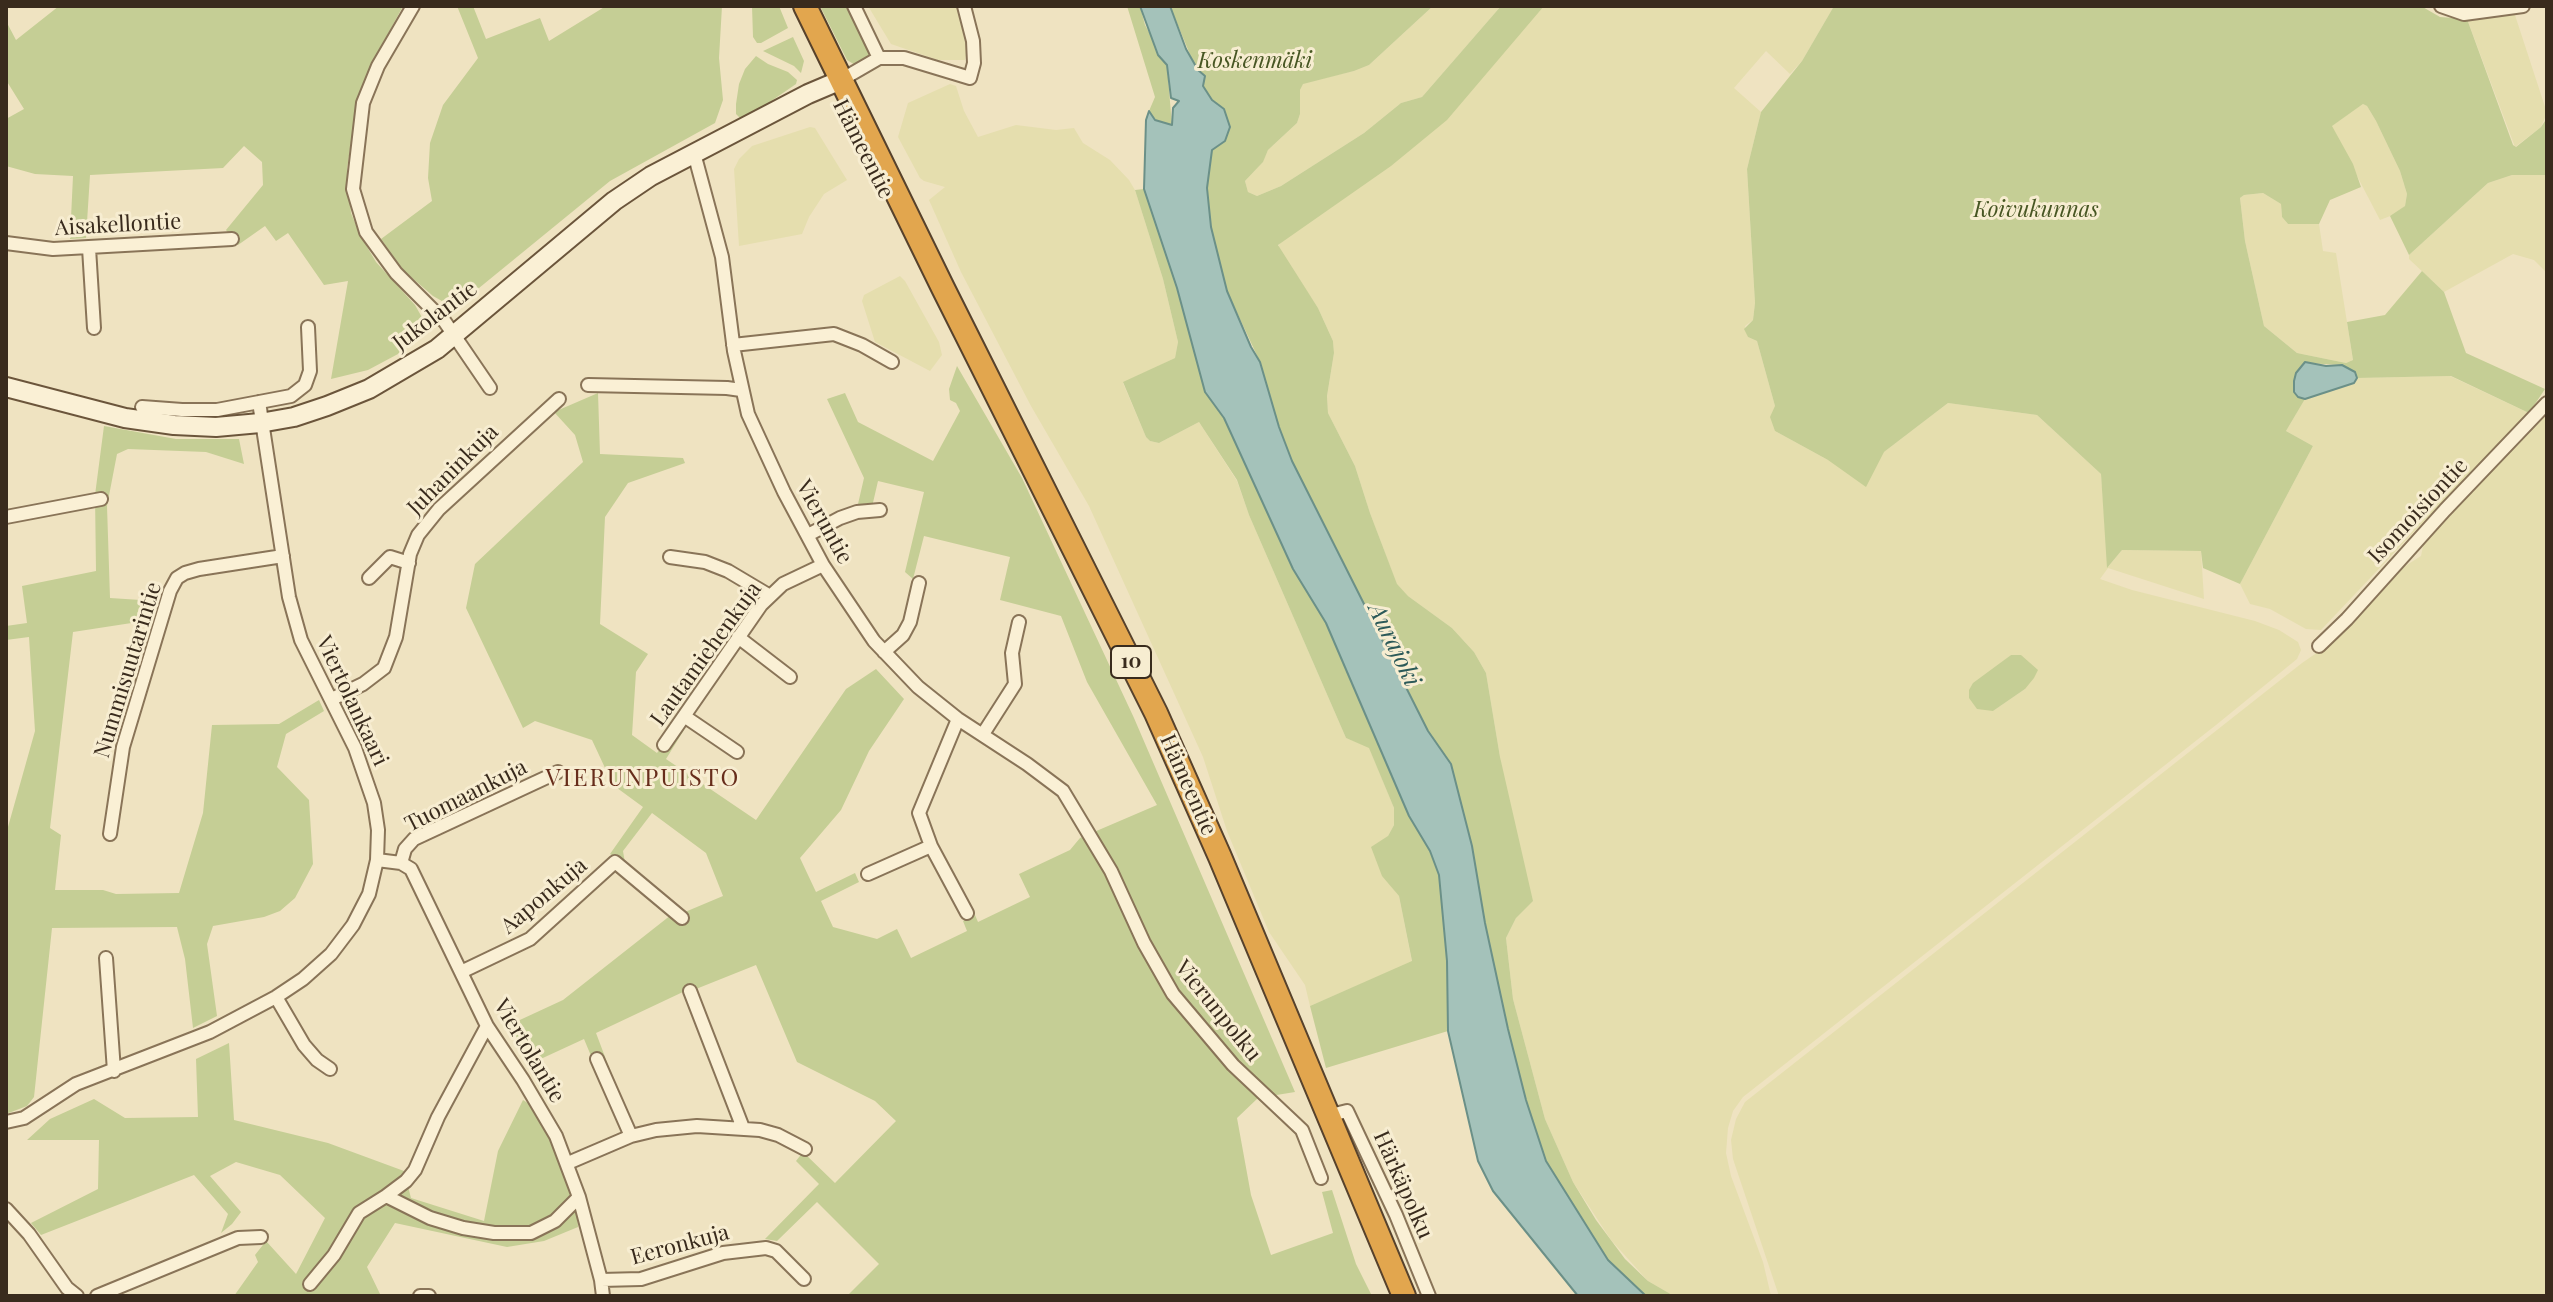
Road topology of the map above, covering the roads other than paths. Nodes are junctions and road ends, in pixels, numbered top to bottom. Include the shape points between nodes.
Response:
1 (413, 6) edge
2 (792, 6) edge
3 (805, 6) edge
4 (854, 6) edge
5 (964, 6) edge
6 (2441, 6) edge
7 (2523, 6) edge
8 (879, 58) junction
9 (835, 82) junction
10 (694, 153) junction
11 (232, 239) dead end
12 (6, 243) edge
13 (89, 248) junction
14 (308, 327) dead end
15 (94, 328) dead end
16 (455, 336) junction
17 (733, 345) junction
18 (892, 362) dead end
19 (588, 385) dead end
20 (6, 387) edge
21 (490, 388) dead end
22 (741, 390) junction
23 (559, 399) dead end
24 (259, 402) junction
25 (2547, 403) edge
26 (142, 407) dead end
27 (260, 423) junction
28 (101, 499) dead end
29 (880, 510) dead end
30 (6, 517) edge
31 (808, 535) junction
32 (283, 556) junction
33 (670, 557) dead end
34 (409, 563) junction
35 (823, 565) junction
36 (369, 578) dead end
37 (919, 583) dead end
38 (770, 596) junction
39 (1019, 622) dead end
40 (738, 637) junction
41 (2319, 646) dead end
42 (884, 652) junction
43 (790, 677) dead end
44 (332, 699) junction
45 (684, 716) junction
46 (958, 719) junction
47 (983, 734) junction
48 (664, 745) dead end
49 (737, 752) dead end
50 (558, 772) dead end
51 (1077, 815) joint
52 (110, 834) dead end
53 (931, 846) junction
54 (377, 860) junction
55 (401, 863) junction
56 (868, 874) dead end
57 (967, 913) dead end
58 (682, 918) dead end
59 (106, 958) dead end
60 (461, 972) junction
61 (690, 991) dead end
62 (276, 997) junction
63 (487, 1026) junction
64 (597, 1059) dead end
65 (330, 1069) dead end
66 (114, 1071) junction
67 (1327, 1116) junction
68 (6, 1122) edge
69 (743, 1128) junction
70 (631, 1136) junction
71 (805, 1149) dead end
72 (568, 1163) junction
73 (1321, 1178) dead end
74 (386, 1196) junction
75 (579, 1197) junction
76 (6, 1209) edge
77 (261, 1237) dead end
78 (804, 1279) dead end
79 (601, 1280) junction
80 (310, 1284) dead end
81 (77, 1296) edge
82 (97, 1296) edge
83 (420, 1296) edge
84 (429, 1296) edge
85 (603, 1296) edge
86 (1404, 1296) edge
87 (1429, 1296) edge

1 - 16 street via 363,103 353,189 366,232
2 - 9 highway, Hämeentie / 10
3 - 9 highway, Hämeentie / 10
4 - 8 street
5 - 8 street via 974,53 970,78 918,60
6 - 7 street via 2464,14
8 - 9 street
9 - 10 street, Jukolantie
9 - 67 highway, Hämeentie / 10 via 1156,713
10 - 16 street, Jukolantie via 614,201
10 - 17 street, Vieruntie via 722,257
11 - 13 street, Aisakellontie
12 - 13 street, Aisakellontie
13 - 15 street
14 - 24 street via 311,357 305,385 291,396
16 - 21 street
16 - 27 street, Jukolantie via 369,389 294,417
17 - 18 street via 834,334
17 - 22 street, Vieruntie
19 - 22 street
20 - 27 street, Jukolantie via 174,425
22 - 31 street, Vieruntie via 753,426
23 - 34 street, Juhaninkuja via 439,509 418,535
24 - 26 street via 217,410
24 - 27 street, Viertolankaari
25 - 41 street, Isomoisiontie
27 - 32 street, Viertolankaari
28 - 30 street
29 - 31 street via 857,512
31 - 35 street, Vieruntie
32 - 44 street, Viertolankaari via 301,640
32 - 52 street, Nummisuutarintie via 199,569 177,578 123,747
33 - 38 street via 716,566
34 - 36 street via 390,557
34 - 44 street, Juhaninkuja via 396,637 384,668
35 - 38 street, Lautamiehenkuja
35 - 42 street, Vieruntie
37 - 42 street via 910,622
38 - 40 street, Lautamiehenkuja
39 - 47 street via 1012,653 1015,684
40 - 43 street
40 - 45 street, Lautamiehenkuja
42 - 46 street, Vieruntie
44 - 54 street, Viertolankaari via 374,803
45 - 48 street, Lautamiehenkuja
45 - 49 street
46 - 47 street, Vieruntie
46 - 53 street via 919,813
47 - 51 street, Vieruntie via 1063,791
50 - 55 street, Tuomaankuja via 414,839
51 - 73 street, Vierunpolku via 1173,994 1233,1065 1302,1130
53 - 56 street
53 - 57 street
54 - 55 street
54 - 62 street, Viertolankaari via 369,894 353,925 331,954
55 - 60 street, Viertolantie via 411,869
58 - 60 street, Aaponkuja via 615,862 530,939
59 - 66 street
60 - 63 street, Viertolantie
61 - 69 street
62 - 65 street via 304,1045
62 - 66 street, Viertolankaari via 210,1032
63 - 72 street, Viertolantie via 539,1106
63 - 74 street via 415,1170
64 - 70 street
66 - 68 street, Viertolankaari via 76,1084 24,1118
67 - 86 highway, Hämeentie / 10
67 - 87 street, Härkäpolku via 1347,1111
69 - 70 street via 697,1126
69 - 71 street via 778,1135
70 - 72 street
72 - 75 street, Viertolantie
74 - 75 street via 430,1218 494,1233 531,1233 555,1221
74 - 80 street via 359,1213
75 - 79 street, Viertolantie
76 - 81 street
77 - 82 street via 238,1238
78 - 79 street, Eeronkuja via 766,1248 723,1253 641,1279
79 - 85 street, Viertolantie
83 - 84 street

